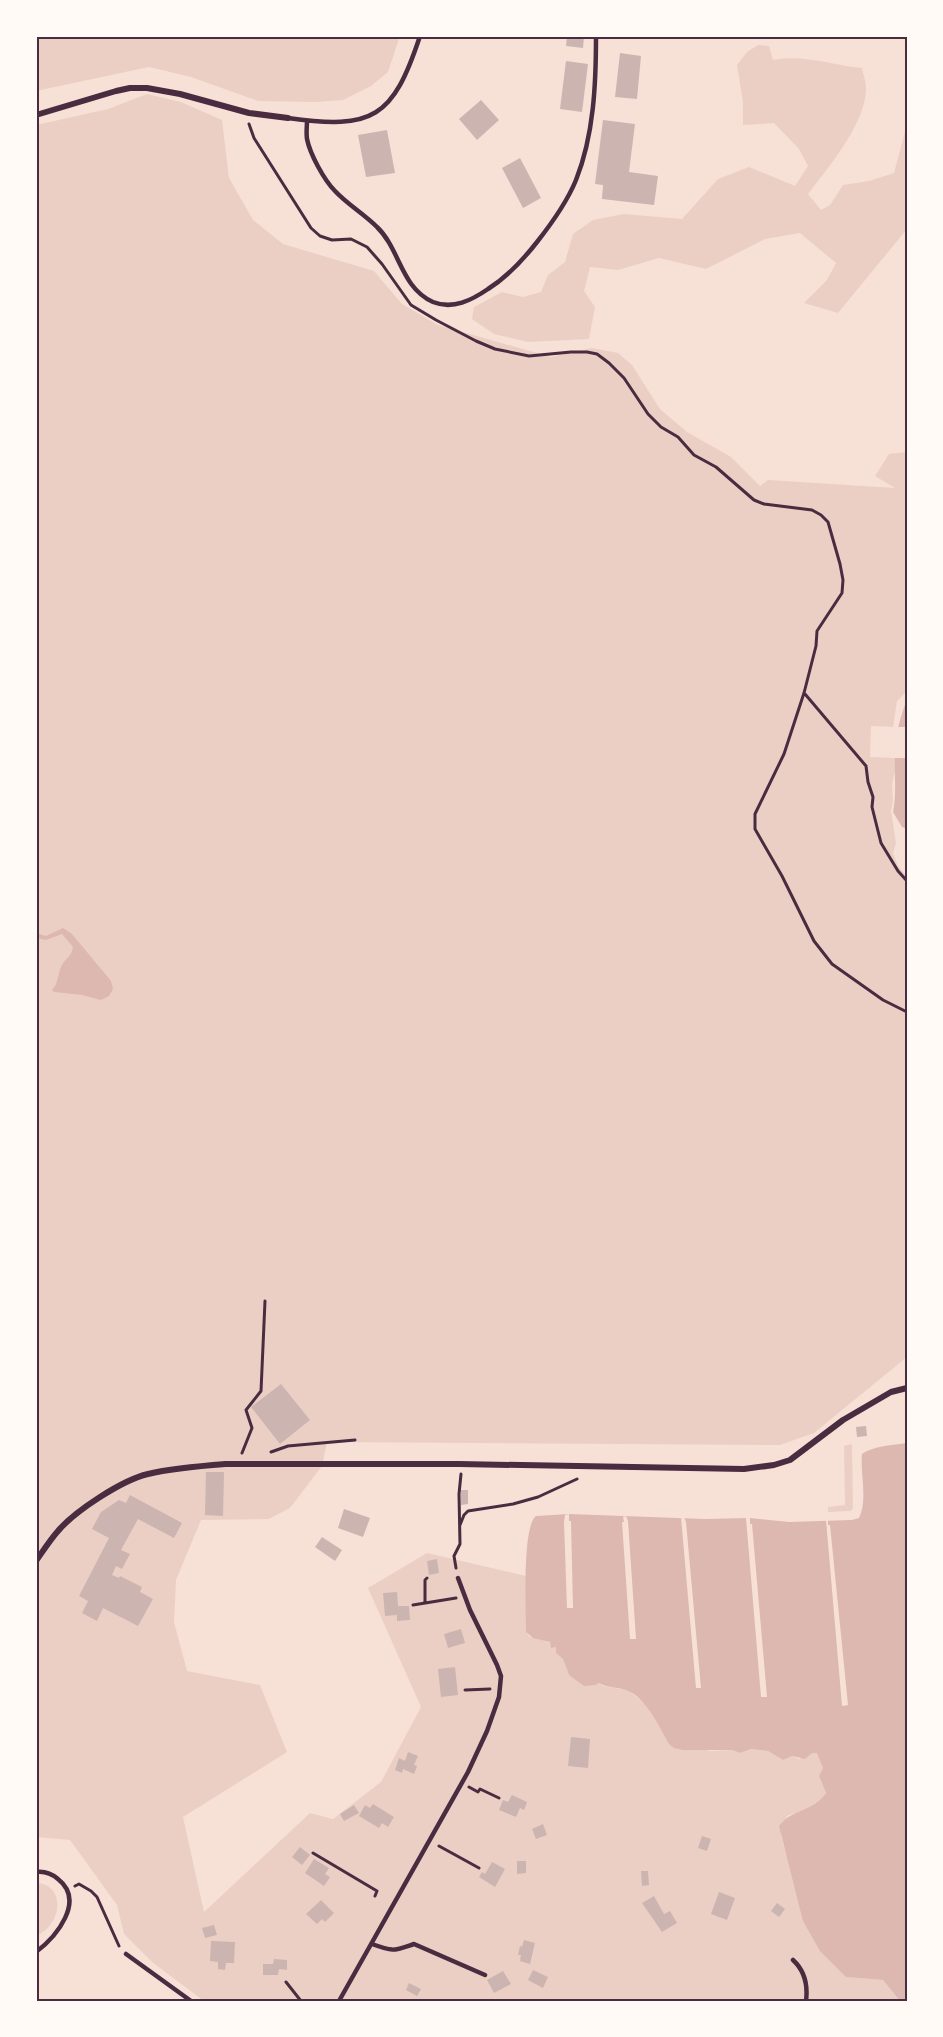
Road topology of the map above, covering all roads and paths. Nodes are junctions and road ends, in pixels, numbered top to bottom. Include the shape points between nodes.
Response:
1 (420, 36) edge
2 (596, 36) edge
3 (249, 113) junction
4 (36, 115) edge
5 (288, 118) joint
6 (307, 121) junction
7 (804, 693) junction
8 (907, 881) edge
9 (907, 1012) edge
10 (265, 1301) dead end
11 (907, 1388) edge
12 (355, 1440) dead end
13 (459, 1464) junction
14 (234, 1465) junction
15 (249, 1465) junction
16 (577, 1479) dead end
17 (460, 1524) junction
18 (36, 1561) edge
19 (427, 1578) dead end
20 (458, 1578) joint
21 (466, 1597) junction
22 (425, 1603) junction
23 (413, 1605) dead end
24 (501, 1688) junction
25 (465, 1690) dead end
26 (462, 1784) junction
27 (499, 1798) dead end
28 (429, 1841) junction
29 (313, 1853) dead end
30 (479, 1868) dead end
31 (36, 1872) edge
32 (67, 1890) junction
33 (375, 1896) dead end
34 (372, 1944) junction
35 (36, 1952) edge
36 (126, 1954) joint
37 (793, 1960) dead end
38 (484, 1975) dead end
39 (286, 1982) dead end
40 (191, 2001) edge
41 (301, 2001) edge
42 (339, 2001) edge
43 (806, 2001) edge

1 - 6 lane via 396,93 383,107 359,121
2 - 6 lane via 595,92 576,180 550,226 513,270 472,300 451,305 434,303 410,284 382,232 334,191 320,170 307,139
3 - 4 street via 161,89 138,88
3 - 5 street
3 - 7 path via 254,138 311,228 320,236 332,240 351,238 367,247 411,305 459,333 511,354 597,354 624,378 661,427 754,500 812,510 828,522 840,564 842,593 817,631
5 - 6 lane
7 - 8 path via 866,766 881,843
7 - 9 path via 784,754 755,814 755,830 814,941 832,964 882,1000
10 - 14 path via 261,1391 246,1410 252,1428 246,1448
11 - 13 street via 891,1392 843,1420 790,1460 774,1465 744,1469
12 - 15 path via 288,1446
13 - 15 street
13 - 17 path
14 - 15 street
14 - 18 street via 146,1474 118,1486 59,1530
16 - 17 path via 538,1497 468,1511
17 - 20 path via 460,1544 453,1556
19 - 22 path
20 - 21 lane
21 - 22 path
21 - 24 lane via 497,1665
22 - 23 path
24 - 25 path
24 - 26 lane via 487,1731
26 - 27 path
26 - 28 lane
28 - 30 path
28 - 34 lane
29 - 33 path via 376,1891
31 - 32 lane via 55,1876
32 - 35 lane via 66,1918
32 - 36 path via 79,1884 91,1890
34 - 38 lane via 391,1951 414,1944
34 - 42 lane
36 - 40 lane
37 - 43 lane via 806,1977
39 - 41 path

